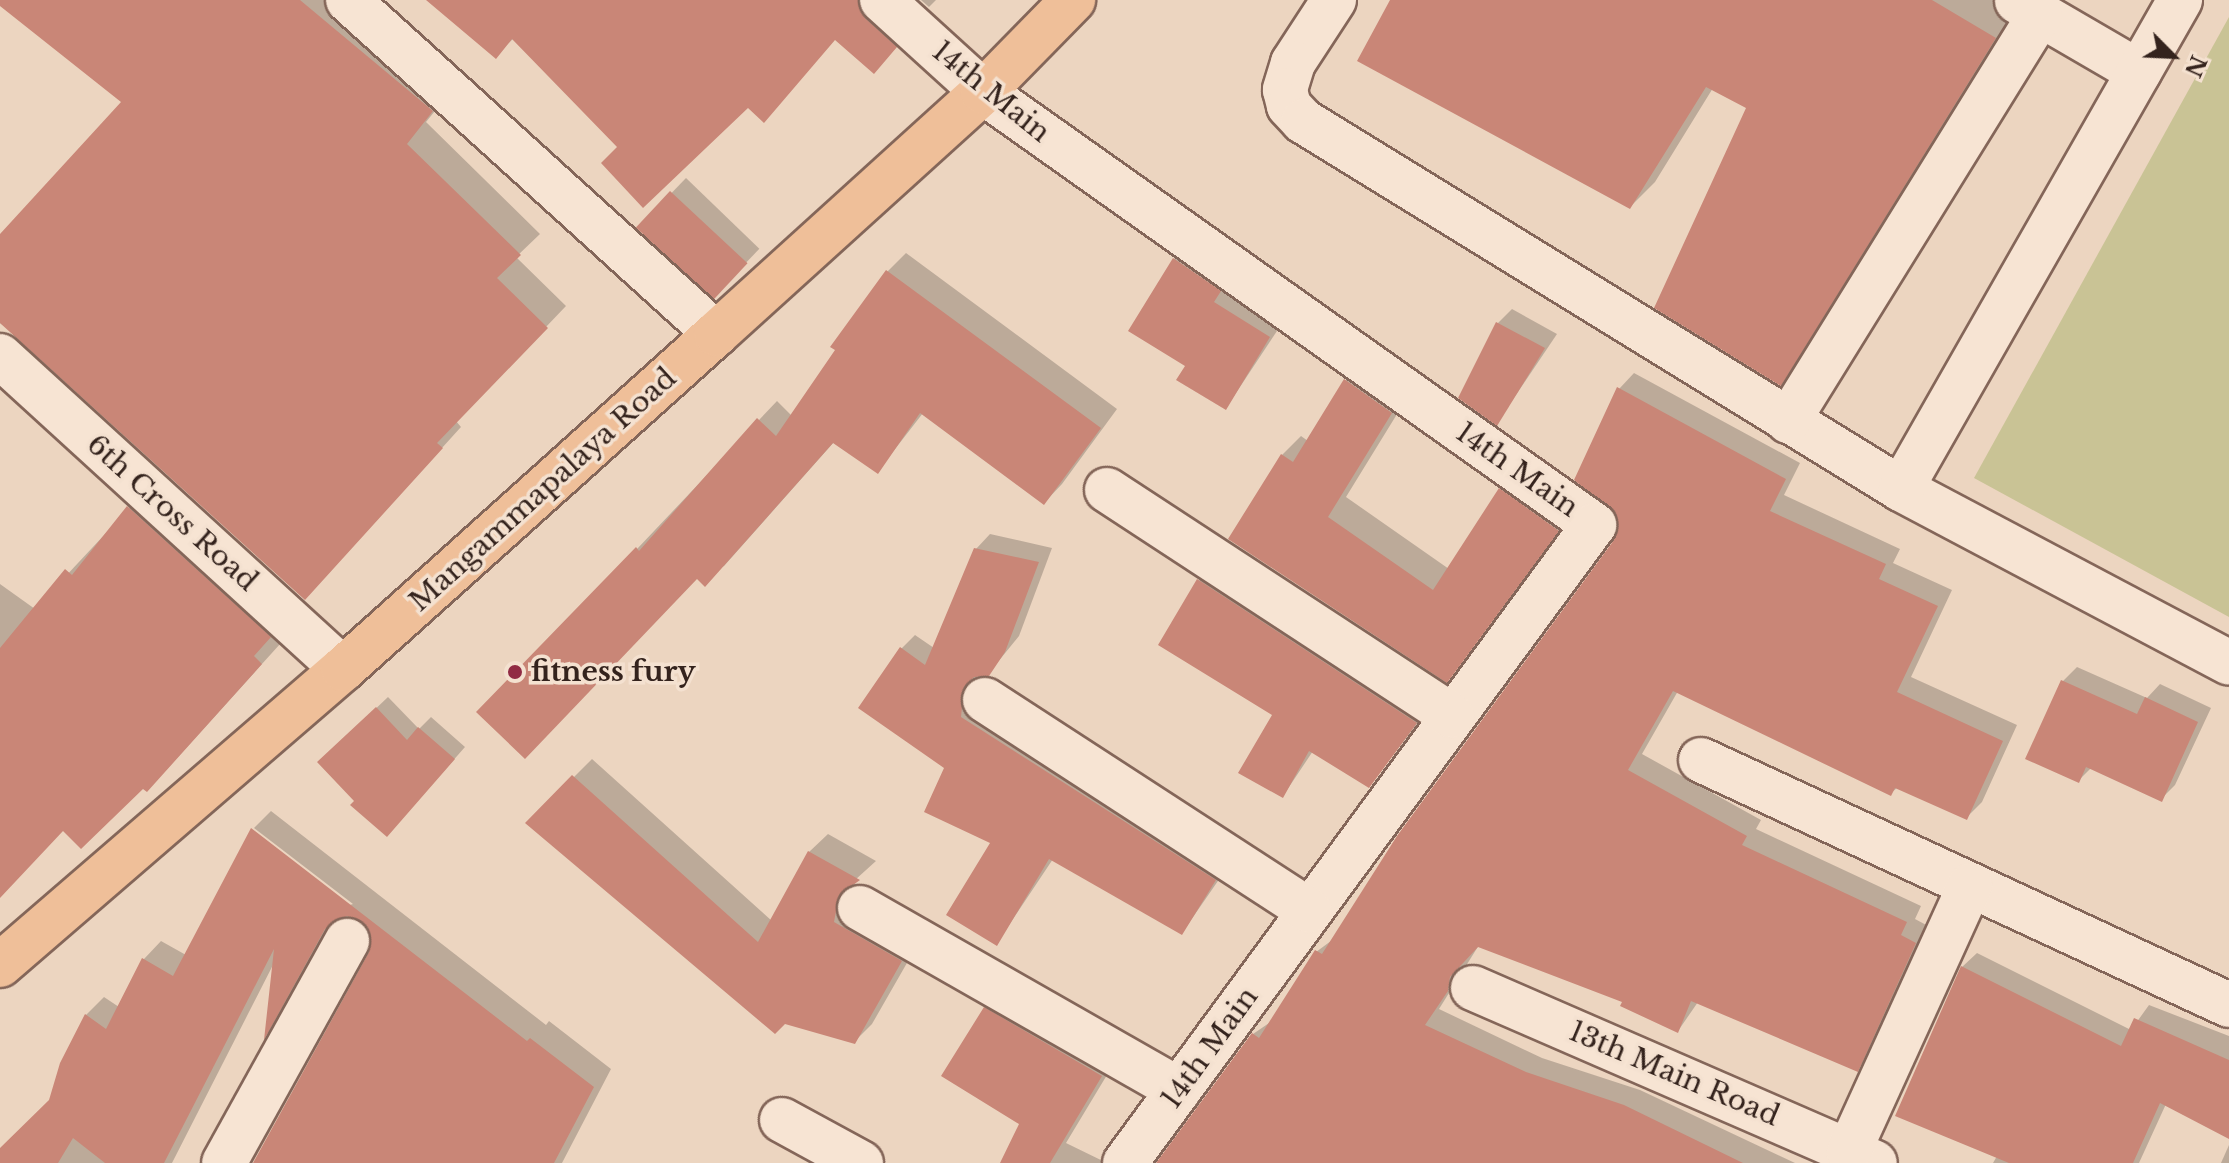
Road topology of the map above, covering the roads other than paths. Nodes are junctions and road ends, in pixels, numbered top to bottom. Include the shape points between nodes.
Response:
1 (348, 0) edge
2 (882, 0) edge
3 (1073, 0) edge
4 (1334, 0) edge
5 (2180, 0) edge
6 (2028, 8) edge
7 (2139, 72) junction
8 (983, 92) junction
9 (716, 334) junction
10 (0, 356) edge
11 (1788, 421) junction
12 (1901, 489) junction
13 (1107, 490) dead end
14 (2229, 663) edge
15 (343, 669) junction
16 (985, 700) dead end
17 (1452, 716) junction
18 (1701, 760) dead end
19 (1970, 885) junction
20 (860, 908) dead end
21 (1310, 911) junction
22 (347, 941) dead end
23 (0, 965) edge
24 (1473, 988) dead end
25 (2224, 991) edge
26 (1179, 1090) junction
27 (782, 1120) dead end
28 (1862, 1157) edge
29 (224, 1163) edge
30 (861, 1163) edge
31 (1125, 1163) edge

1 - 9 street
2 - 8 street, 14th Main
3 - 8 main road, Mangammapalaya Road
4 - 11 street via 1293,63 1285,90 1289,106 1303,121
5 - 7 street
6 - 7 street
6 - 11 street
7 - 12 street
8 - 9 main road, Mangammapalaya Road
8 - 17 street, 14th Main via 1594,525
9 - 15 main road, Mangammapalaya Road
10 - 15 street, 6th Cross Road
11 - 12 street
12 - 14 street
13 - 17 street
15 - 23 main road, Mangammapalaya Road
16 - 21 street
17 - 21 street, 14th Main
18 - 19 street
19 - 25 street
19 - 28 street
20 - 26 street
21 - 26 street, 14th Main
22 - 29 street
24 - 28 street, 13th Main Road
26 - 31 street, 14th Main
27 - 30 street

